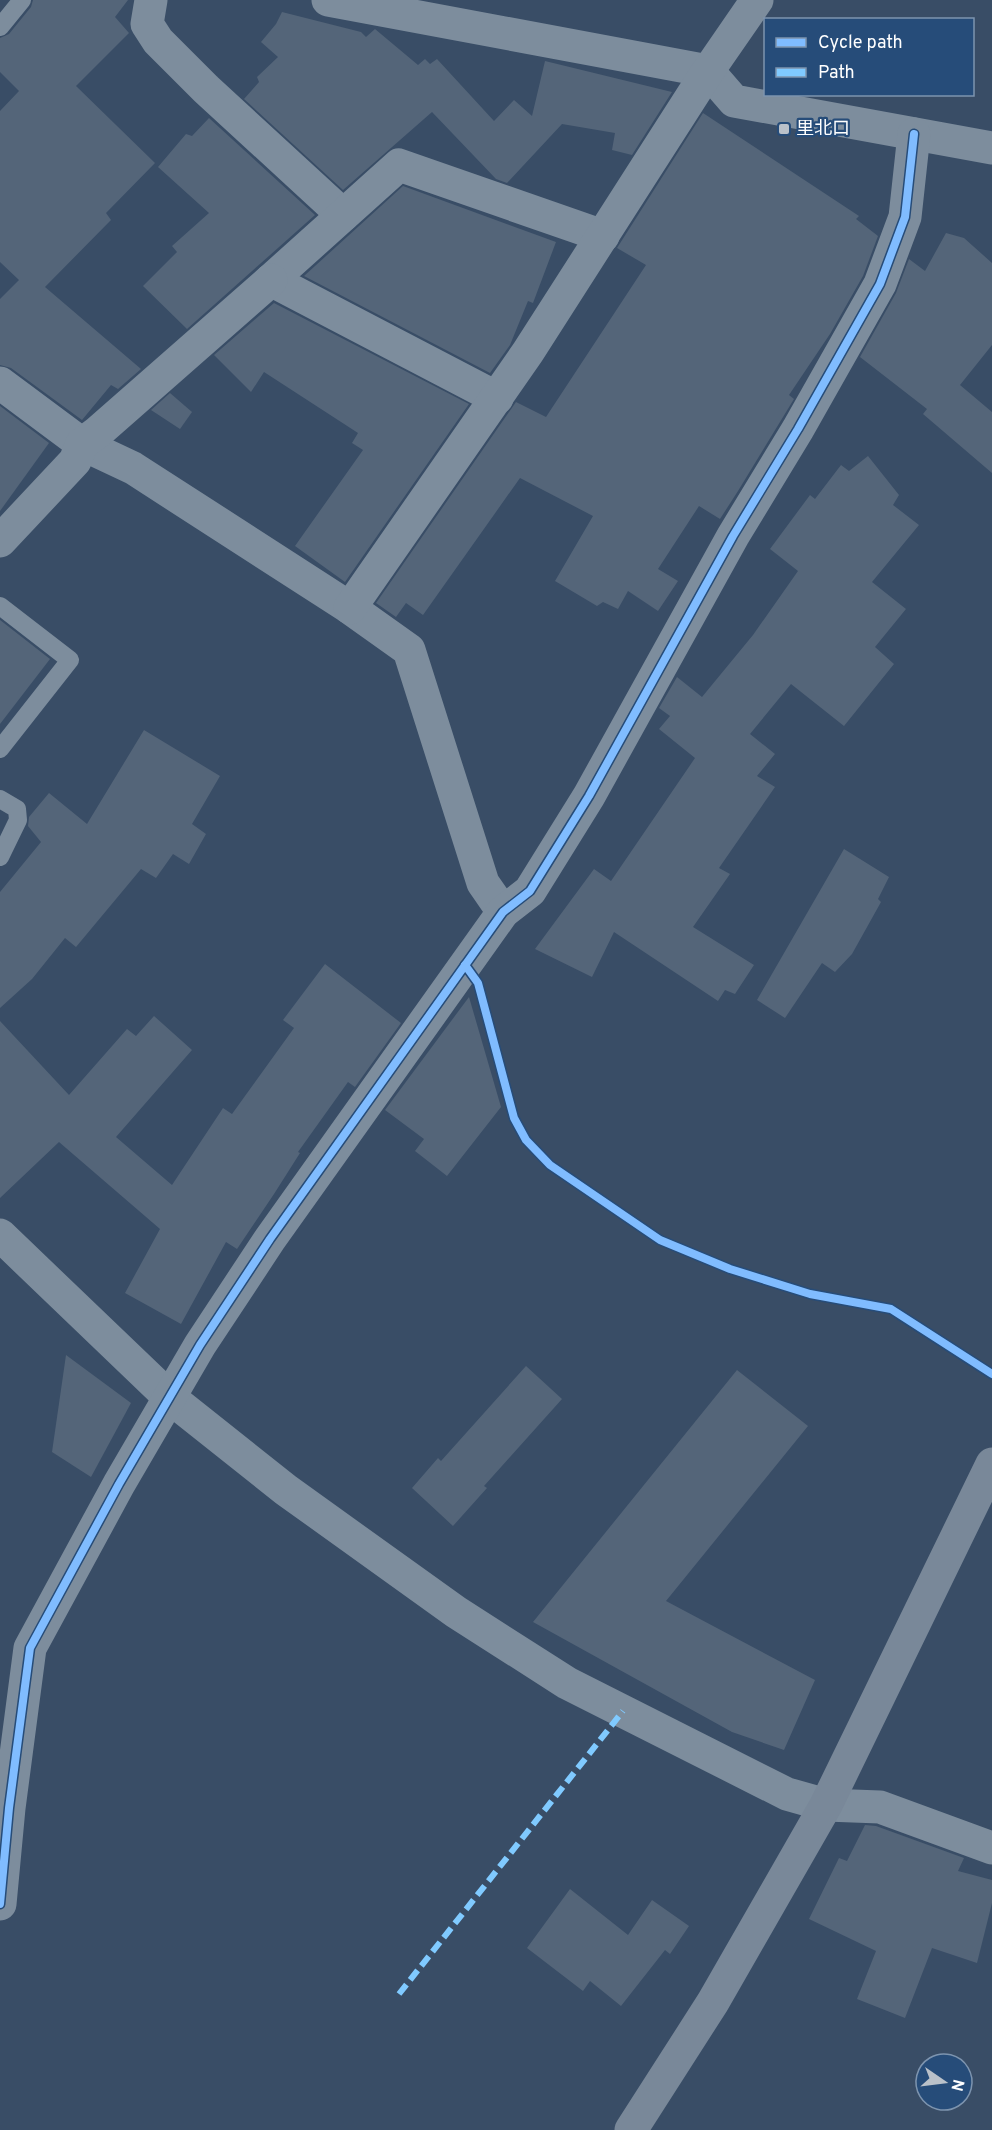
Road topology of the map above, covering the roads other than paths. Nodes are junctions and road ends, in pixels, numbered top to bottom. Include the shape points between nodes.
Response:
1 (22, 0) edge
2 (152, 0) edge
3 (328, 0) edge
4 (757, 0) edge
5 (0, 27) edge
6 (708, 71) junction
7 (914, 134) junction
8 (992, 148) edge
9 (343, 215) junction
10 (603, 236) junction
11 (271, 280) junction
12 (0, 383) edge
13 (497, 398) junction
14 (82, 444) junction
15 (0, 541) edge
16 (0, 606) edge
17 (350, 608) junction
18 (0, 749) edge
19 (0, 799) edge
20 (0, 857) edge
21 (503, 912) junction
22 (0, 1235) edge
23 (169, 1397) junction
24 (992, 1464) edge
25 (826, 1805) junction
26 (992, 1848) edge
27 (0, 1904) edge
28 (631, 2130) edge

1 - 5 lane
2 - 9 street via 147,24 158,41
3 - 6 street
4 - 6 street
6 - 7 street via 734,101
6 - 10 street
7 - 8 street
7 - 21 street via 905,217 880,284 733,536 589,796 530,891
9 - 10 street via 399,165
9 - 11 street
10 - 13 street
11 - 13 street
11 - 14 street
12 - 14 street
13 - 17 street
14 - 15 street via 75,461
14 - 17 street via 133,468
16 - 18 lane via 70,660
17 - 21 street via 409,650 483,883
19 - 20 lane via 17,809 18,820
21 - 23 street via 270,1239
22 - 23 street
23 - 25 street via 286,1490 456,1612 567,1683 787,1794
23 - 27 street via 30,1648
24 - 25 street
25 - 26 street via 880,1807
25 - 28 street via 713,2002

